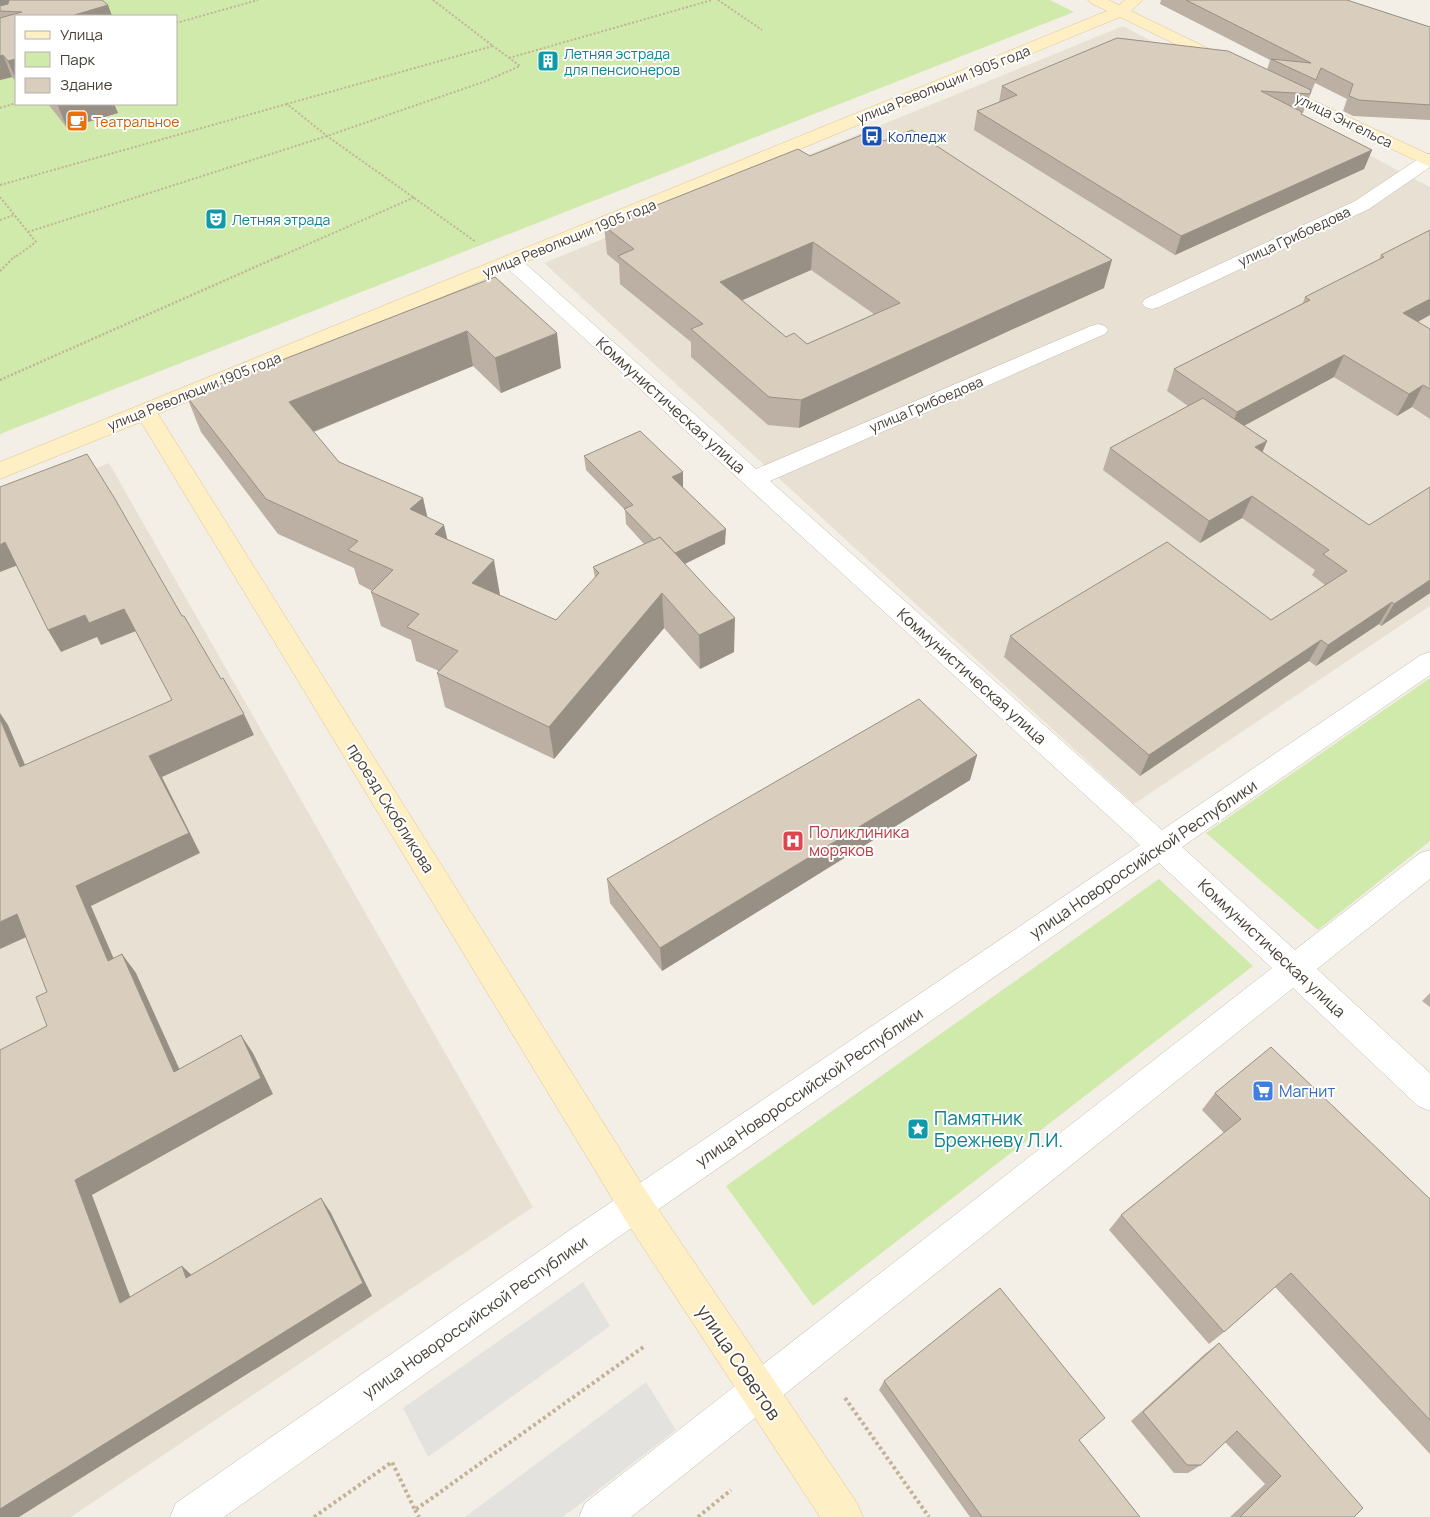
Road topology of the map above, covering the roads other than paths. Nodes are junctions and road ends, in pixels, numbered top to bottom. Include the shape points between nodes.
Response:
1 (1096, 0) edge
2 (1135, 0) edge
3 (1119, 12) junction
4 (1240, 70) edge
5 (1258, 79) edge
6 (1429, 161) edge
7 (511, 261) junction
8 (1152, 303) dead end
9 (1098, 330) dead end
10 (145, 411) junction
11 (0, 471) edge
12 (753, 479) junction
13 (1430, 662) edge
14 (1161, 846) junction
15 (1430, 862) edge
16 (1296, 968) junction
17 (1430, 1095) edge
18 (636, 1206) junction
19 (758, 1392) junction
20 (190, 1517) edge
21 (599, 1517) edge
22 (843, 1517) edge

1 - 3 street
2 - 3 street, улица Революции 1905 года
3 - 4 street
3 - 7 street, улица Революции 1905 года
5 - 6 street, улица Энгельса
6 - 8 street, улица Грибоедова via 1362,205
7 - 10 street, улица Революции 1905 года
7 - 12 street, Коммунистическая улица
9 - 12 street, улица Грибоедова
10 - 11 street, улица Революции 1905 года
10 - 18 street, проезд Скобликова
12 - 14 street, Коммунистическая улица
13 - 14 street, улица Новороссийской Республики
14 - 16 street, Коммунистическая улица
14 - 18 street, улица Новороссийской Республики
15 - 16 street
16 - 17 street, Коммунистическая улица
16 - 19 street
18 - 19 street, улица Советов
18 - 20 street, улица Новороссийской Республики
19 - 21 street
19 - 22 street, улица Советов

